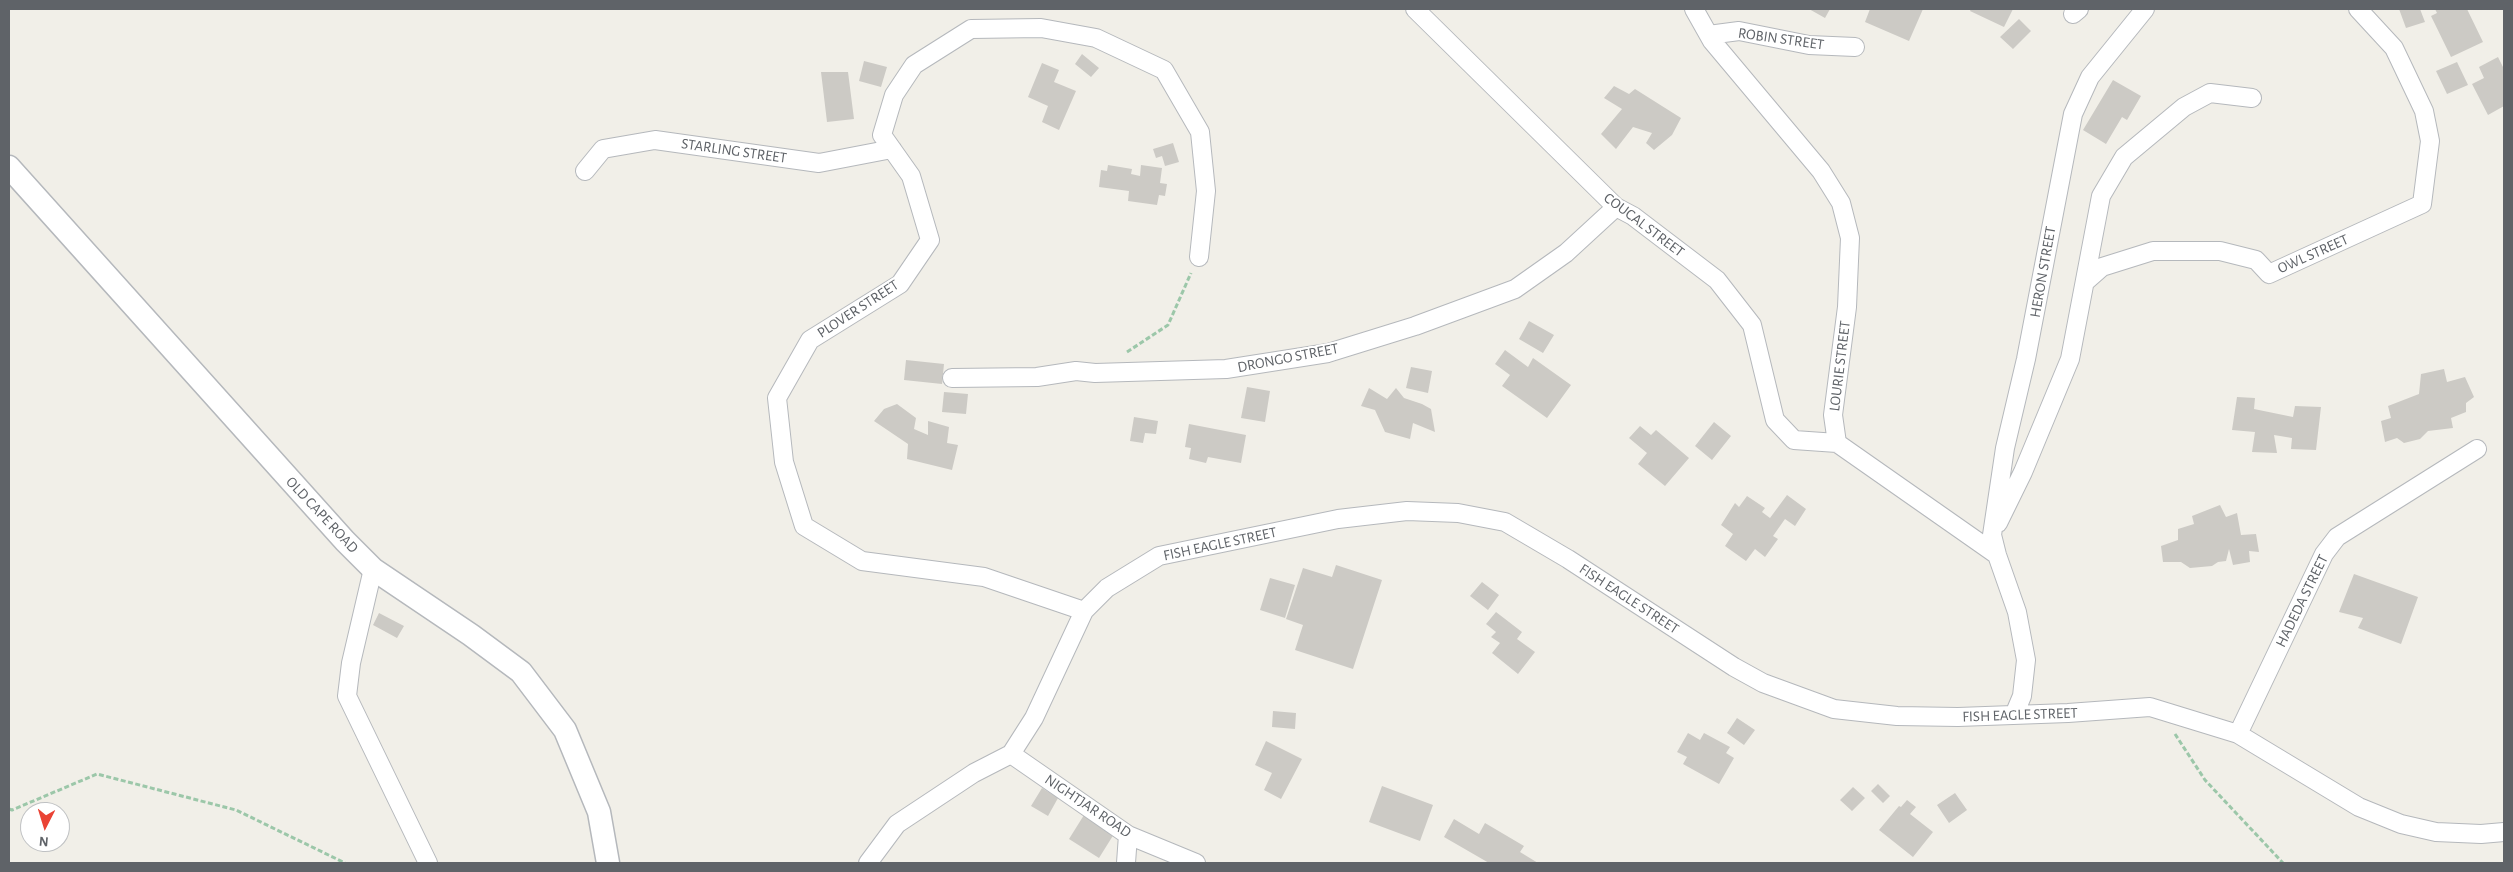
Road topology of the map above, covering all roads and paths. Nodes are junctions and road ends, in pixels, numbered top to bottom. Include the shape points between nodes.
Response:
1 (1415, 9) edge
2 (1694, 9) edge
3 (2145, 9) edge
4 (2358, 9) edge
5 (1712, 41) junction
6 (1855, 47) dead end
7 (2252, 98) dead end
8 (892, 149) junction
9 (9, 166) edge
10 (585, 171) dead end
11 (1616, 207) junction
12 (1198, 257) joint
13 (2085, 282) junction
14 (1095, 373) junction
15 (952, 378) dead end
16 (1837, 442) junction
17 (2477, 449) dead end
18 (1992, 535) junction
19 (1997, 555) junction
20 (373, 569) junction
21 (1084, 611) junction
22 (2166, 710) junction
23 (2014, 715) junction
24 (2238, 734) junction
25 (1011, 754) junction
26 (9, 809) edge
27 (2504, 832) edge
28 (1128, 835) junction
29 (345, 863) edge
30 (428, 863) edge
31 (608, 863) edge
32 (868, 863) edge
33 (1126, 863) edge
34 (1196, 863) edge
35 (2282, 863) edge

1 - 11 street, COUCAL STREET
2 - 5 street, LOURIE STREET
3 - 18 street, HERON STREET via 2090,77 2073,114 2026,359 2005,448
4 - 13 street, OWL STREET via 2394,48 2424,111 2430,141 2422,204 2269,274 2256,260 2220,251 2153,251 2102,266
5 - 6 street, ROBIN STREET via 1716,34 1739,31 1809,45
5 - 16 street, LOURIE STREET via 1821,172 1841,203 1850,238 1847,307 1833,416
7 - 13 street via 2210,93 2184,107 2124,157 2102,196
8 - 10 street, STARLING STREET via 819,163 655,140 603,149
8 - 12 street, PLOVER STREET via 882,135 894,95 914,65 971,29 1041,28 1096,38 1164,70 1200,132 1206,191
8 - 21 street, PLOVER STREET via 911,176 930,240 900,284 810,340 777,398 784,462 804,526 862,561 984,577
9 - 20 street, OLD CAPE ROAD
11 - 14 street, DRONGO STREET via 1566,253 1515,289 1415,326 1328,353 1226,370
11 - 16 street, COUCAL STREET via 1633,216 1717,280 1752,325 1775,420 1794,440
12 - 14 path via 1168,325
13 - 18 street via 2070,359 2023,472
14 - 15 street, DRONGO STREET via 1076,371 1037,377
16 - 19 street
17 - 24 street, HADEDA STREET via 2337,537 2324,554
18 - 19 street, HERON STREET
19 - 23 street via 2017,612 2026,660 2022,696
20 - 30 street via 351,663 347,696
20 - 31 street, OLD CAPE ROAD via 471,634 521,672 564,730 599,812
21 - 23 street, FISH EAGLE STREET via 1107,588 1159,556 1338,519 1407,511 1458,513 1505,522 1734,667 1763,683 1834,709 1897,716
21 - 25 street, FISH EAGLE STREET via 1034,718
22 - 23 street, FISH EAGLE STREET via 2150,707
22 - 24 street, FISH EAGLE STREET
22 - 35 path via 2178,740 2205,780
24 - 27 street, FISH EAGLE STREET via 2359,807 2402,824 2436,832
25 - 28 street, NIGHTJAR ROAD
25 - 32 street via 974,773 897,824
26 - 29 path via 98,774 236,810
28 - 33 street
28 - 34 street, NIGHTJAR ROAD

